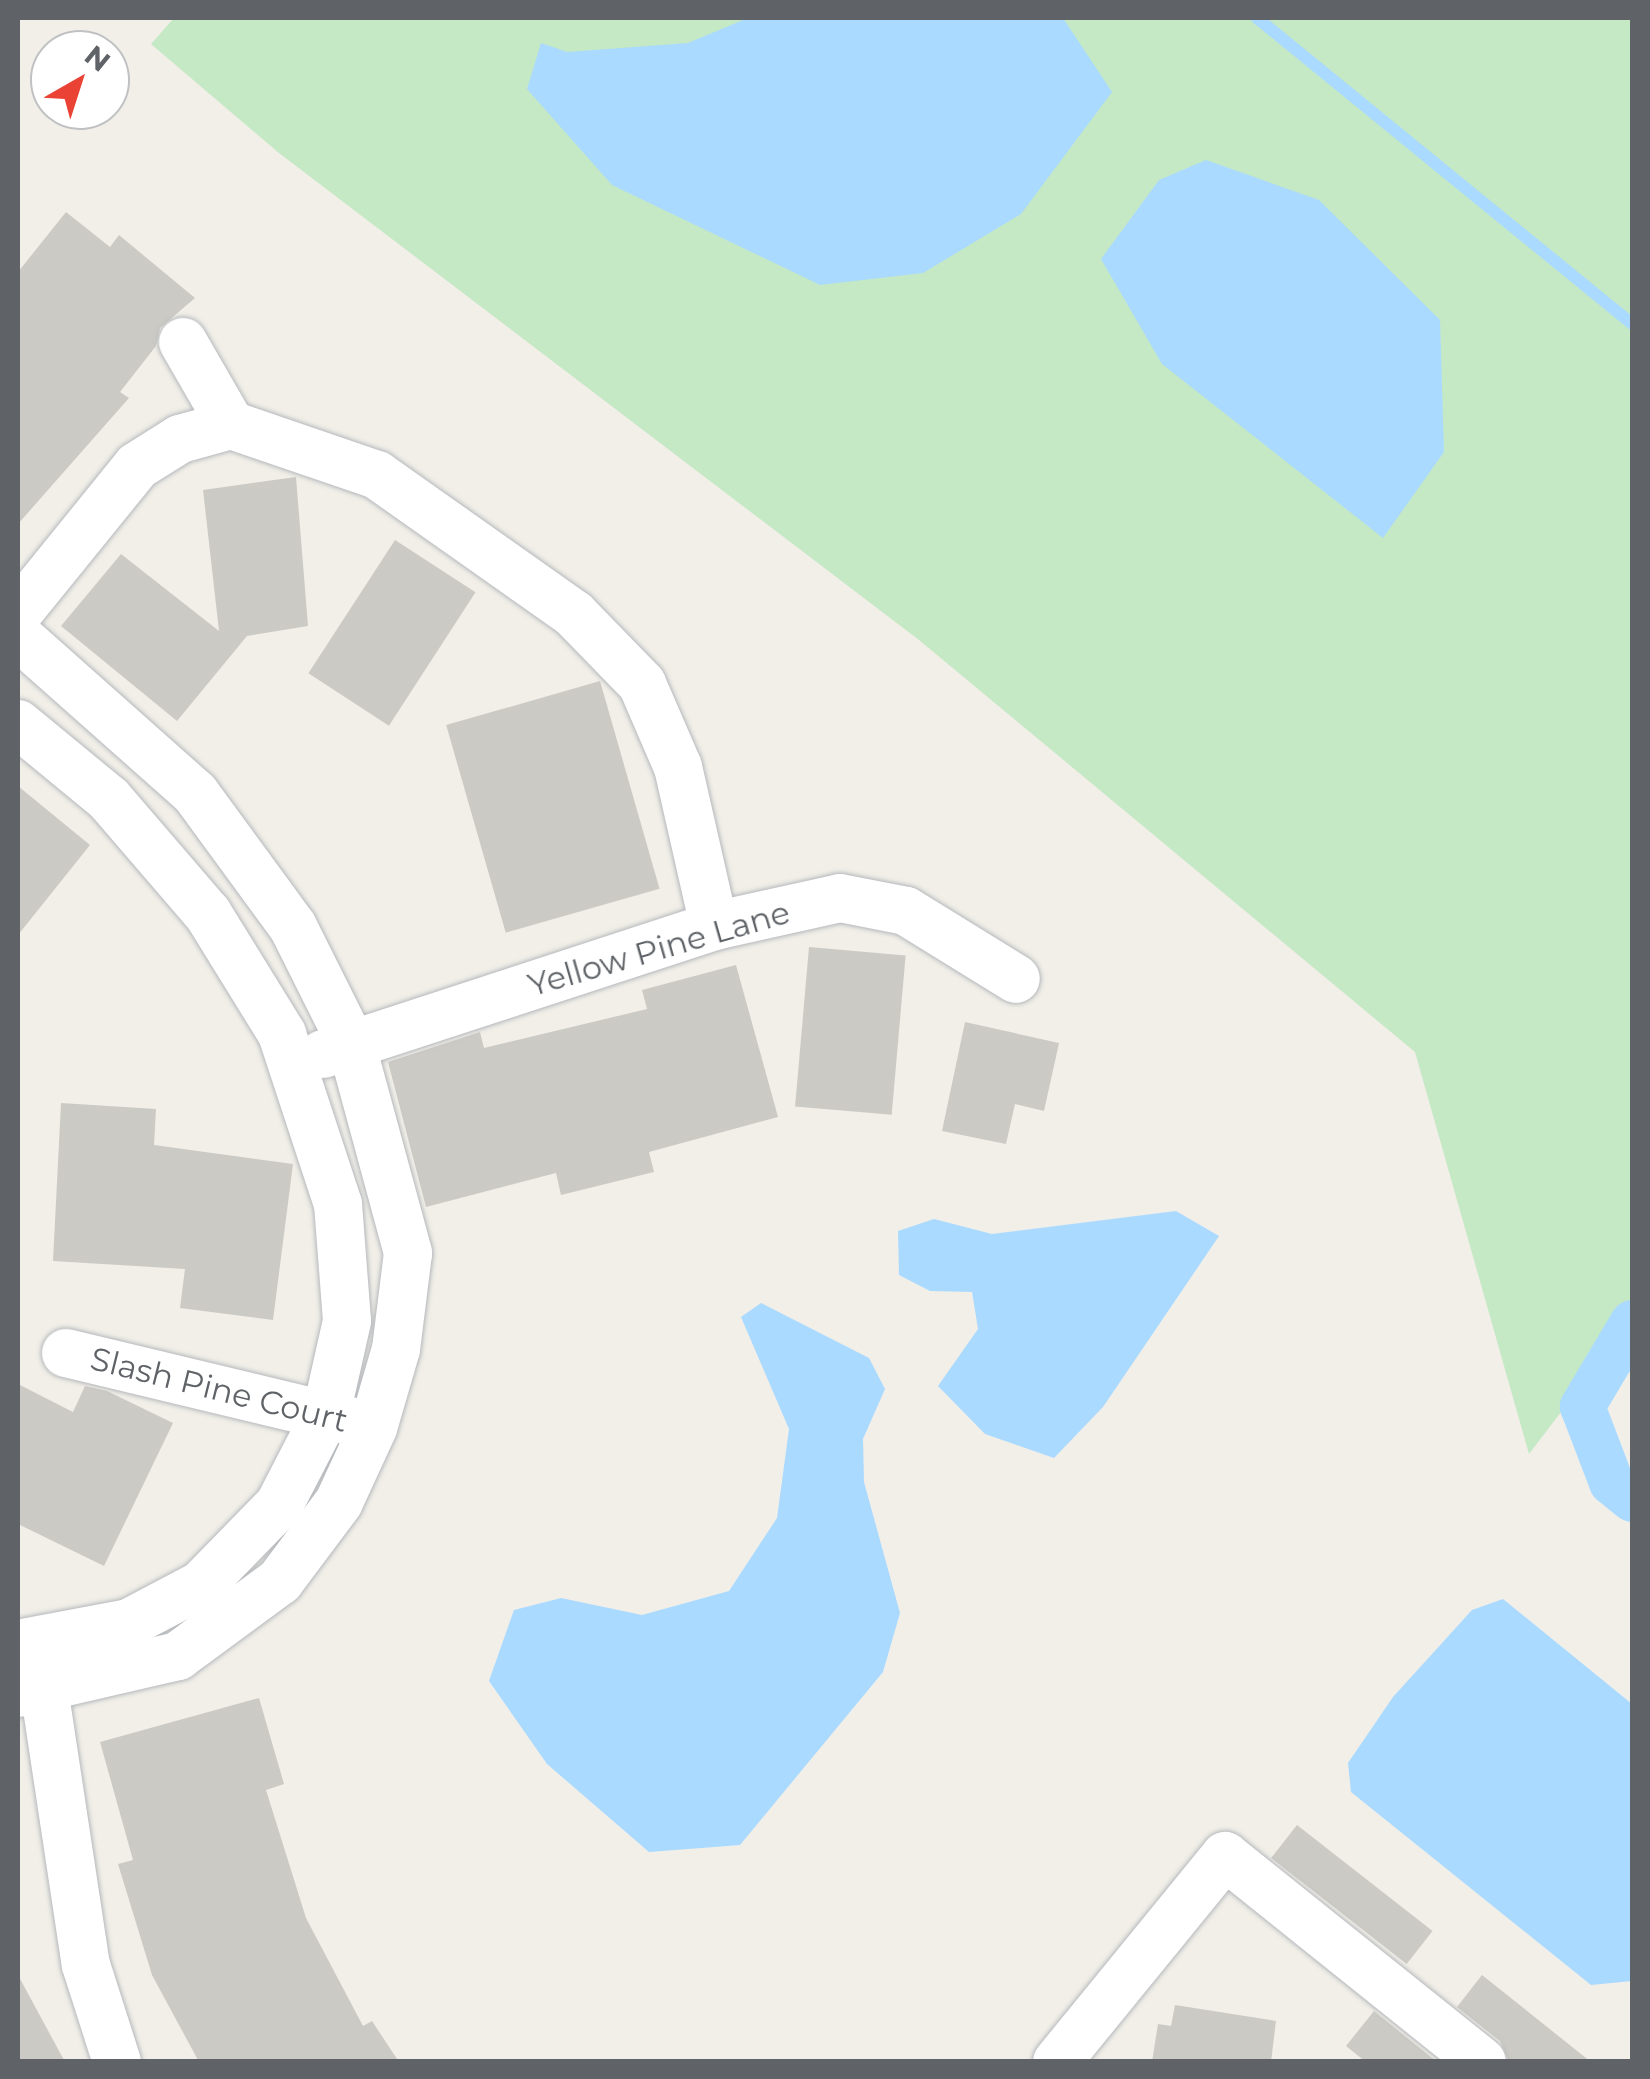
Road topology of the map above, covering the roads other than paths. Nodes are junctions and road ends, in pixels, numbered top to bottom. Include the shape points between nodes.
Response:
1 (184, 342) dead end
2 (232, 425) junction
3 (18, 613) edge
4 (18, 636) edge
5 (18, 724) edge
6 (714, 926) junction
7 (1016, 979) dead end
8 (351, 1043) junction
9 (292, 1066) junction
10 (66, 1353) dead end
11 (326, 1414) junction
12 (373, 1428) junction
13 (27, 1644) edge
14 (32, 1693) edge
15 (118, 2062) edge
16 (1057, 2062) edge
17 (1482, 2062) edge

1 - 2 lane
2 - 3 lane via 180,439 137,466
2 - 6 lane via 377,475 574,614 642,684 678,767
4 - 8 lane via 195,793 293,928
5 - 9 lane via 109,799 208,914
6 - 7 lane, Yellow Pine Lane via 840,898 906,911
6 - 8 lane, Yellow Pine Lane
8 - 9 lane, Yellow Pine Lane
8 - 12 lane via 408,1254 396,1349
9 - 11 lane via 338,1204 347,1320
10 - 11 lane, Slash Pine Court
11 - 12 lane, Slash Pine Court
11 - 13 lane via 279,1505 201,1585 129,1624
12 - 14 lane via 340,1502 280,1582 178,1656
13 - 14 lane
14 - 15 lane via 86,1966
16 - 17 lane via 1225,1856

